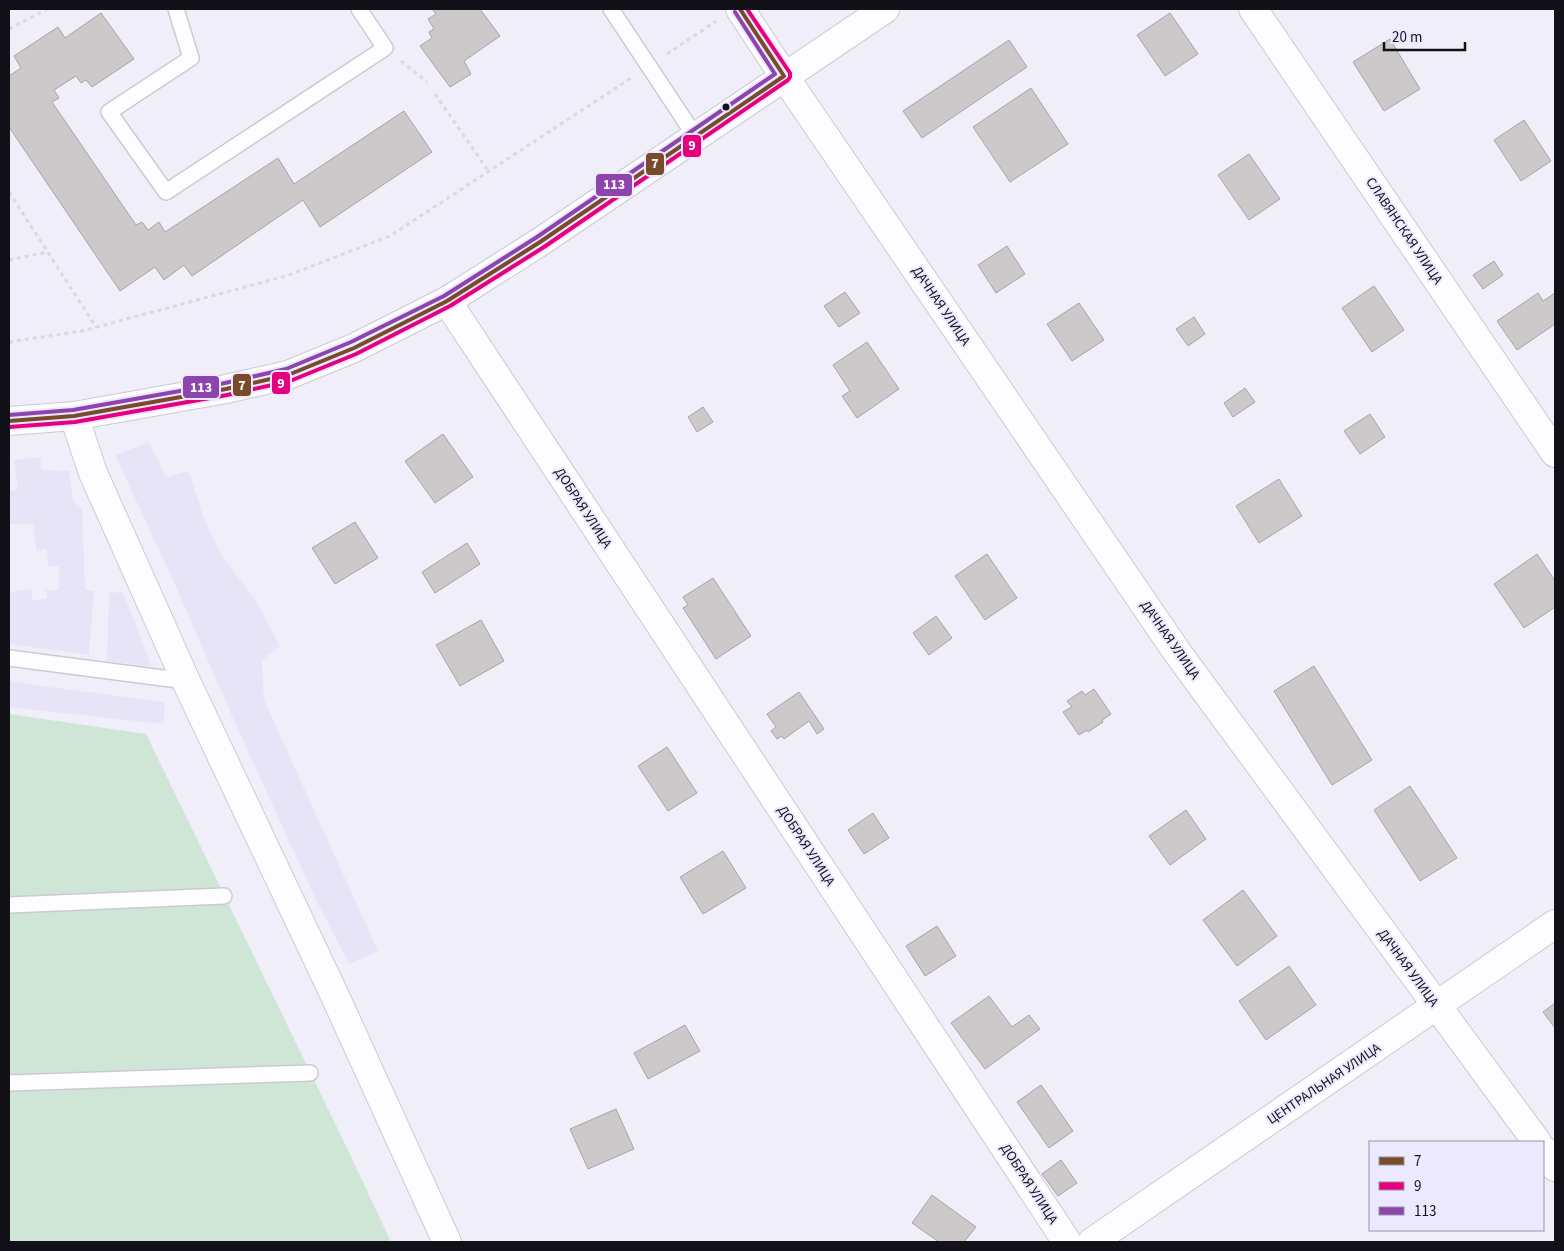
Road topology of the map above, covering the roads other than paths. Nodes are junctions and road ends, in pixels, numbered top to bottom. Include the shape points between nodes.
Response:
1 (176, 9) edge
2 (359, 9) edge
3 (611, 9) edge
4 (885, 9) edge
5 (1253, 9) edge
6 (729, 14) edge
7 (784, 76) junction
8 (695, 136) junction
9 (447, 301) junction
10 (74, 416) junction
11 (9, 421) edge
12 (1555, 453) edge
13 (9, 658) edge
14 (186, 680) junction
15 (224, 896) dead end
16 (9, 905) edge
17 (1555, 924) edge
18 (1437, 1006) junction
19 (310, 1073) dead end
20 (9, 1083) edge
21 (1536, 1141) edge
22 (1544, 1151) edge
23 (1555, 1167) edge
24 (447, 1242) edge
25 (1067, 1242) edge
26 (1092, 1242) edge

1 - 2 lane via 191,58 108,112 166,192 385,48
3 - 8 lane
4 - 7 street
5 - 12 street, СЛАВЯНСКАЯ УЛИЦА
6 - 7 street, ДАЧНАЯ УЛИЦА
7 - 8 street
7 - 18 street, ДАЧНАЯ УЛИЦА via 1177,652
8 - 9 street
9 - 10 street via 354,348 288,375
9 - 25 street, ДОБРАЯ УЛИЦА
10 - 11 street
10 - 14 street via 93,473
13 - 14 lane
14 - 24 street
15 - 16 lane
17 - 18 street, ЦЕНТРАЛЬНАЯ УЛИЦА
18 - 21 street, ДАЧНАЯ УЛИЦА
18 - 26 street, ЦЕНТРАЛЬНАЯ УЛИЦА
19 - 20 lane
22 - 23 street

